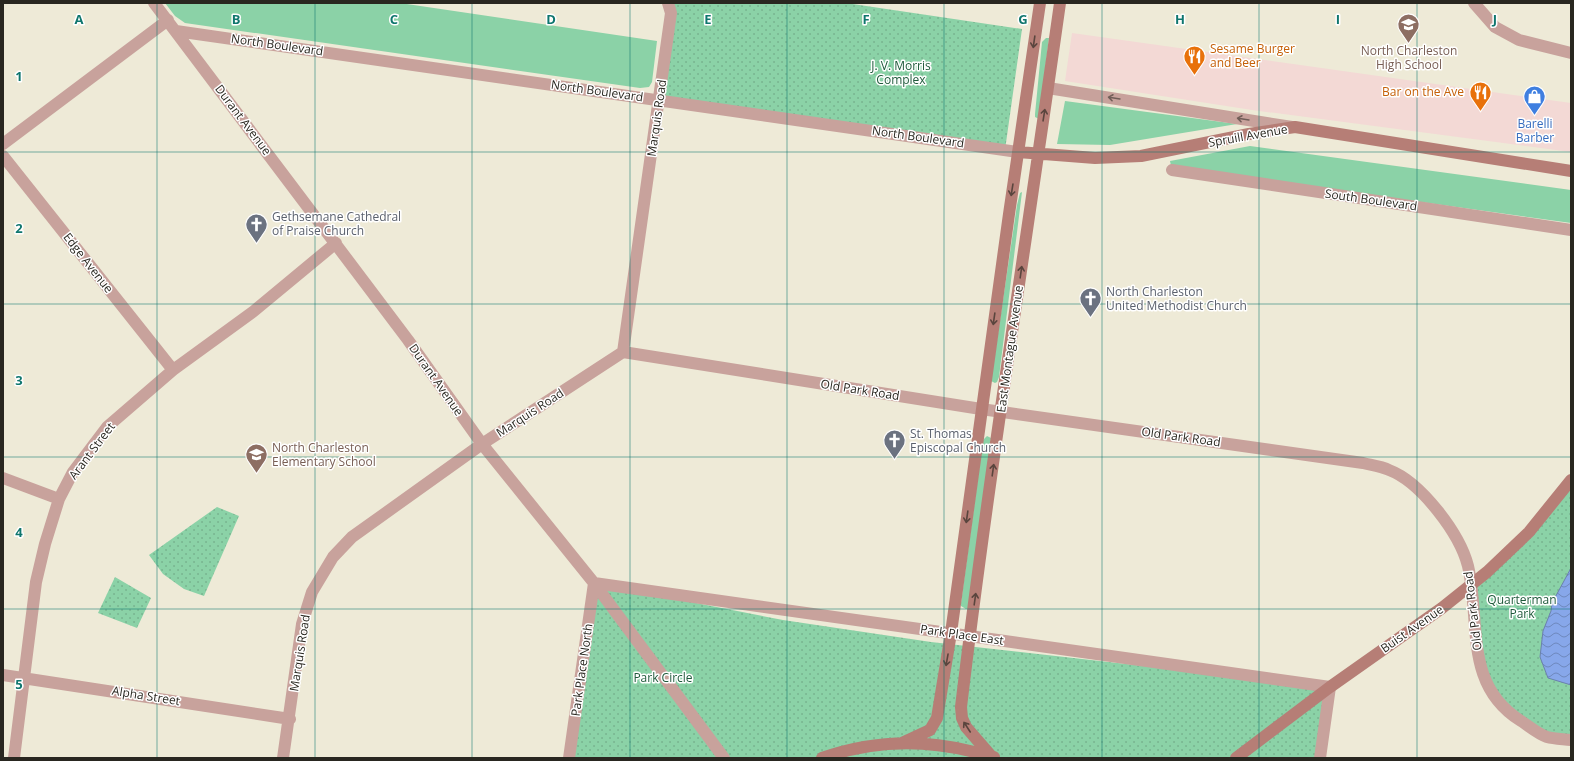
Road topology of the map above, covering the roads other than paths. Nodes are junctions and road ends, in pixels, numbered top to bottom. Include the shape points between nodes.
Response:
1 (154, 3) edge
2 (1040, 3) edge
3 (1060, 3) edge
4 (1474, 3) edge
5 (670, 8) edge
6 (168, 20) junction
7 (176, 31) junction
8 (1571, 53) edge
9 (1048, 88) junction
10 (659, 100) junction
11 (1295, 127) junction
12 (3, 144) edge
13 (1018, 152) junction
14 (1039, 154) junction
15 (3, 156) edge
16 (1172, 170) dead end
17 (1571, 172) edge
18 (1571, 230) edge
19 (336, 243) junction
20 (623, 352) junction
21 (173, 370) junction
22 (981, 410) junction
23 (1002, 412) junction
24 (482, 444) junction
25 (3, 478) edge
26 (1571, 480) edge
27 (59, 499) junction
28 (594, 583) junction
29 (1471, 585) junction
30 (951, 633) junction
31 (970, 636) junction
32 (3, 675) edge
33 (24, 677) junction
34 (1330, 687) junction
35 (290, 718) junction
36 (1571, 740) edge
37 (902, 743) junction
38 (725, 757) edge
39 (993, 757) edge
40 (14, 758) edge
41 (283, 758) edge
42 (569, 758) edge
43 (822, 758) edge
44 (1236, 758) edge
45 (1320, 758) edge

1 - 6 street, Durant Avenue
2 -> 13 street, East Montague Avenue
3 - 9 street, East Montague Avenue
4 - 8 street via 1495,28 1519,40
5 - 10 street, Marquis Road
6 - 7 street, Durant Avenue
6 - 12 street
7 - 10 street, North Boulevard
7 - 19 street, Durant Avenue
11 -> 9 street
14 -> 9 street, East Montague Avenue
10 - 13 street, North Boulevard
10 - 20 street, Marquis Road
11 - 14 street, Spruill Avenue via 1141,156 1095,158
11 - 17 street, Spruill Avenue
13 - 14 street, Spruill Avenue
13 -> 22 street, East Montague Avenue
23 -> 14 street, East Montague Avenue
15 - 21 street, Edge Avenue
16 - 18 street, South Boulevard
19 - 21 street, Arant Street via 254,311
19 - 24 street, Durant Avenue
20 - 22 street, Old Park Road
20 - 24 street, Marquis Road
21 - 27 street, Arant Street via 107,427 74,472
22 - 23 street, Old Park Road
22 -> 30 street, East Montague Avenue
23 - 29 street, Old Park Road via 1363,463 1390,470 1431,502 1450,528 1468,566
31 -> 23 street, East Montague Avenue
24 - 28 street, Durant Avenue
24 - 35 street, Marquis Road via 352,537 333,557 312,592 302,624
25 - 27 street
26 - 29 street, Buist Avenue via 1510,552
27 - 33 street, Arant Street via 36,582
28 - 30 street, Park Place East
28 - 38 street, Durant Avenue
28 - 42 street, Park Place North
29 - 34 street, Buist Avenue
29 - 36 street, Old Park Road via 1478,654 1491,692 1514,716 1546,736
30 - 31 street, Park Place East
30 -> 37 street, East Montague Avenue via 937,718 930,730
31 - 34 street, Park Place East
39 -> 31 street, East Montague Avenue via 966,727 962,718 961,707
32 - 33 street, Alpha Street
33 - 35 street, Alpha Street
33 - 40 street, Arant Street
34 - 44 street, Buist Avenue
34 - 45 street
35 - 41 street, Marquis Road
37 - 39 street via 948,746
37 - 43 street via 860,748

